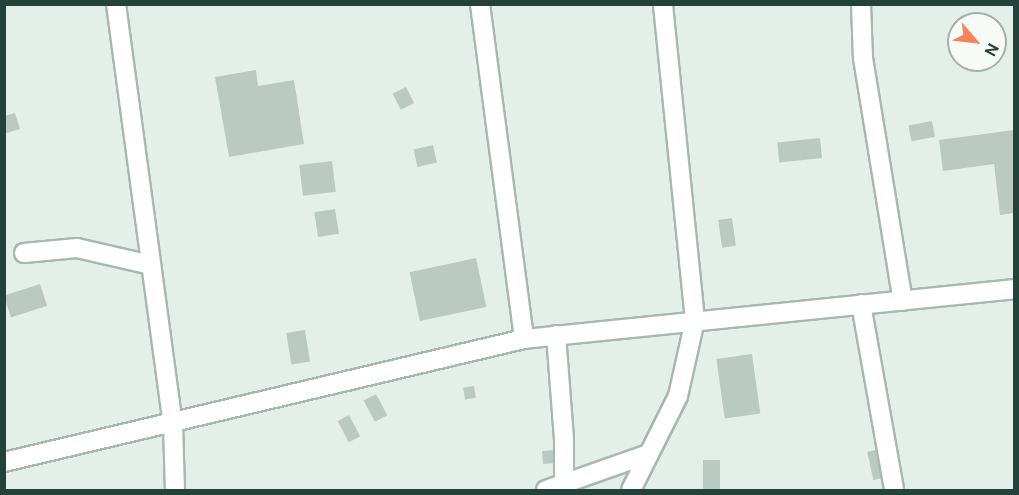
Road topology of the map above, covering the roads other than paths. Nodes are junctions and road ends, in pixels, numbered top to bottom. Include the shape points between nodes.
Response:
1 (116, 4) edge
2 (480, 4) edge
3 (663, 4) edge
4 (861, 4) edge
5 (24, 253) dead end
6 (151, 265) junction
7 (1014, 289) edge
8 (903, 301) junction
9 (861, 304) junction
10 (695, 320) junction
11 (556, 335) junction
12 (524, 339) junction
13 (173, 424) junction
14 (648, 454) junction
15 (4, 462) edge
16 (558, 489) edge
17 (175, 490) edge
18 (631, 490) edge
19 (894, 490) edge

1 - 6 street
2 - 12 street
3 - 10 street
4 - 8 street via 863,58
5 - 6 street via 77,248
6 - 13 street
7 - 8 street
8 - 9 street
9 - 10 street
9 - 19 street
10 - 11 street
10 - 14 street via 678,396
11 - 12 street
11 - 16 street via 564,440
12 - 13 street
13 - 15 street
13 - 17 street
14 - 16 street
14 - 18 street

